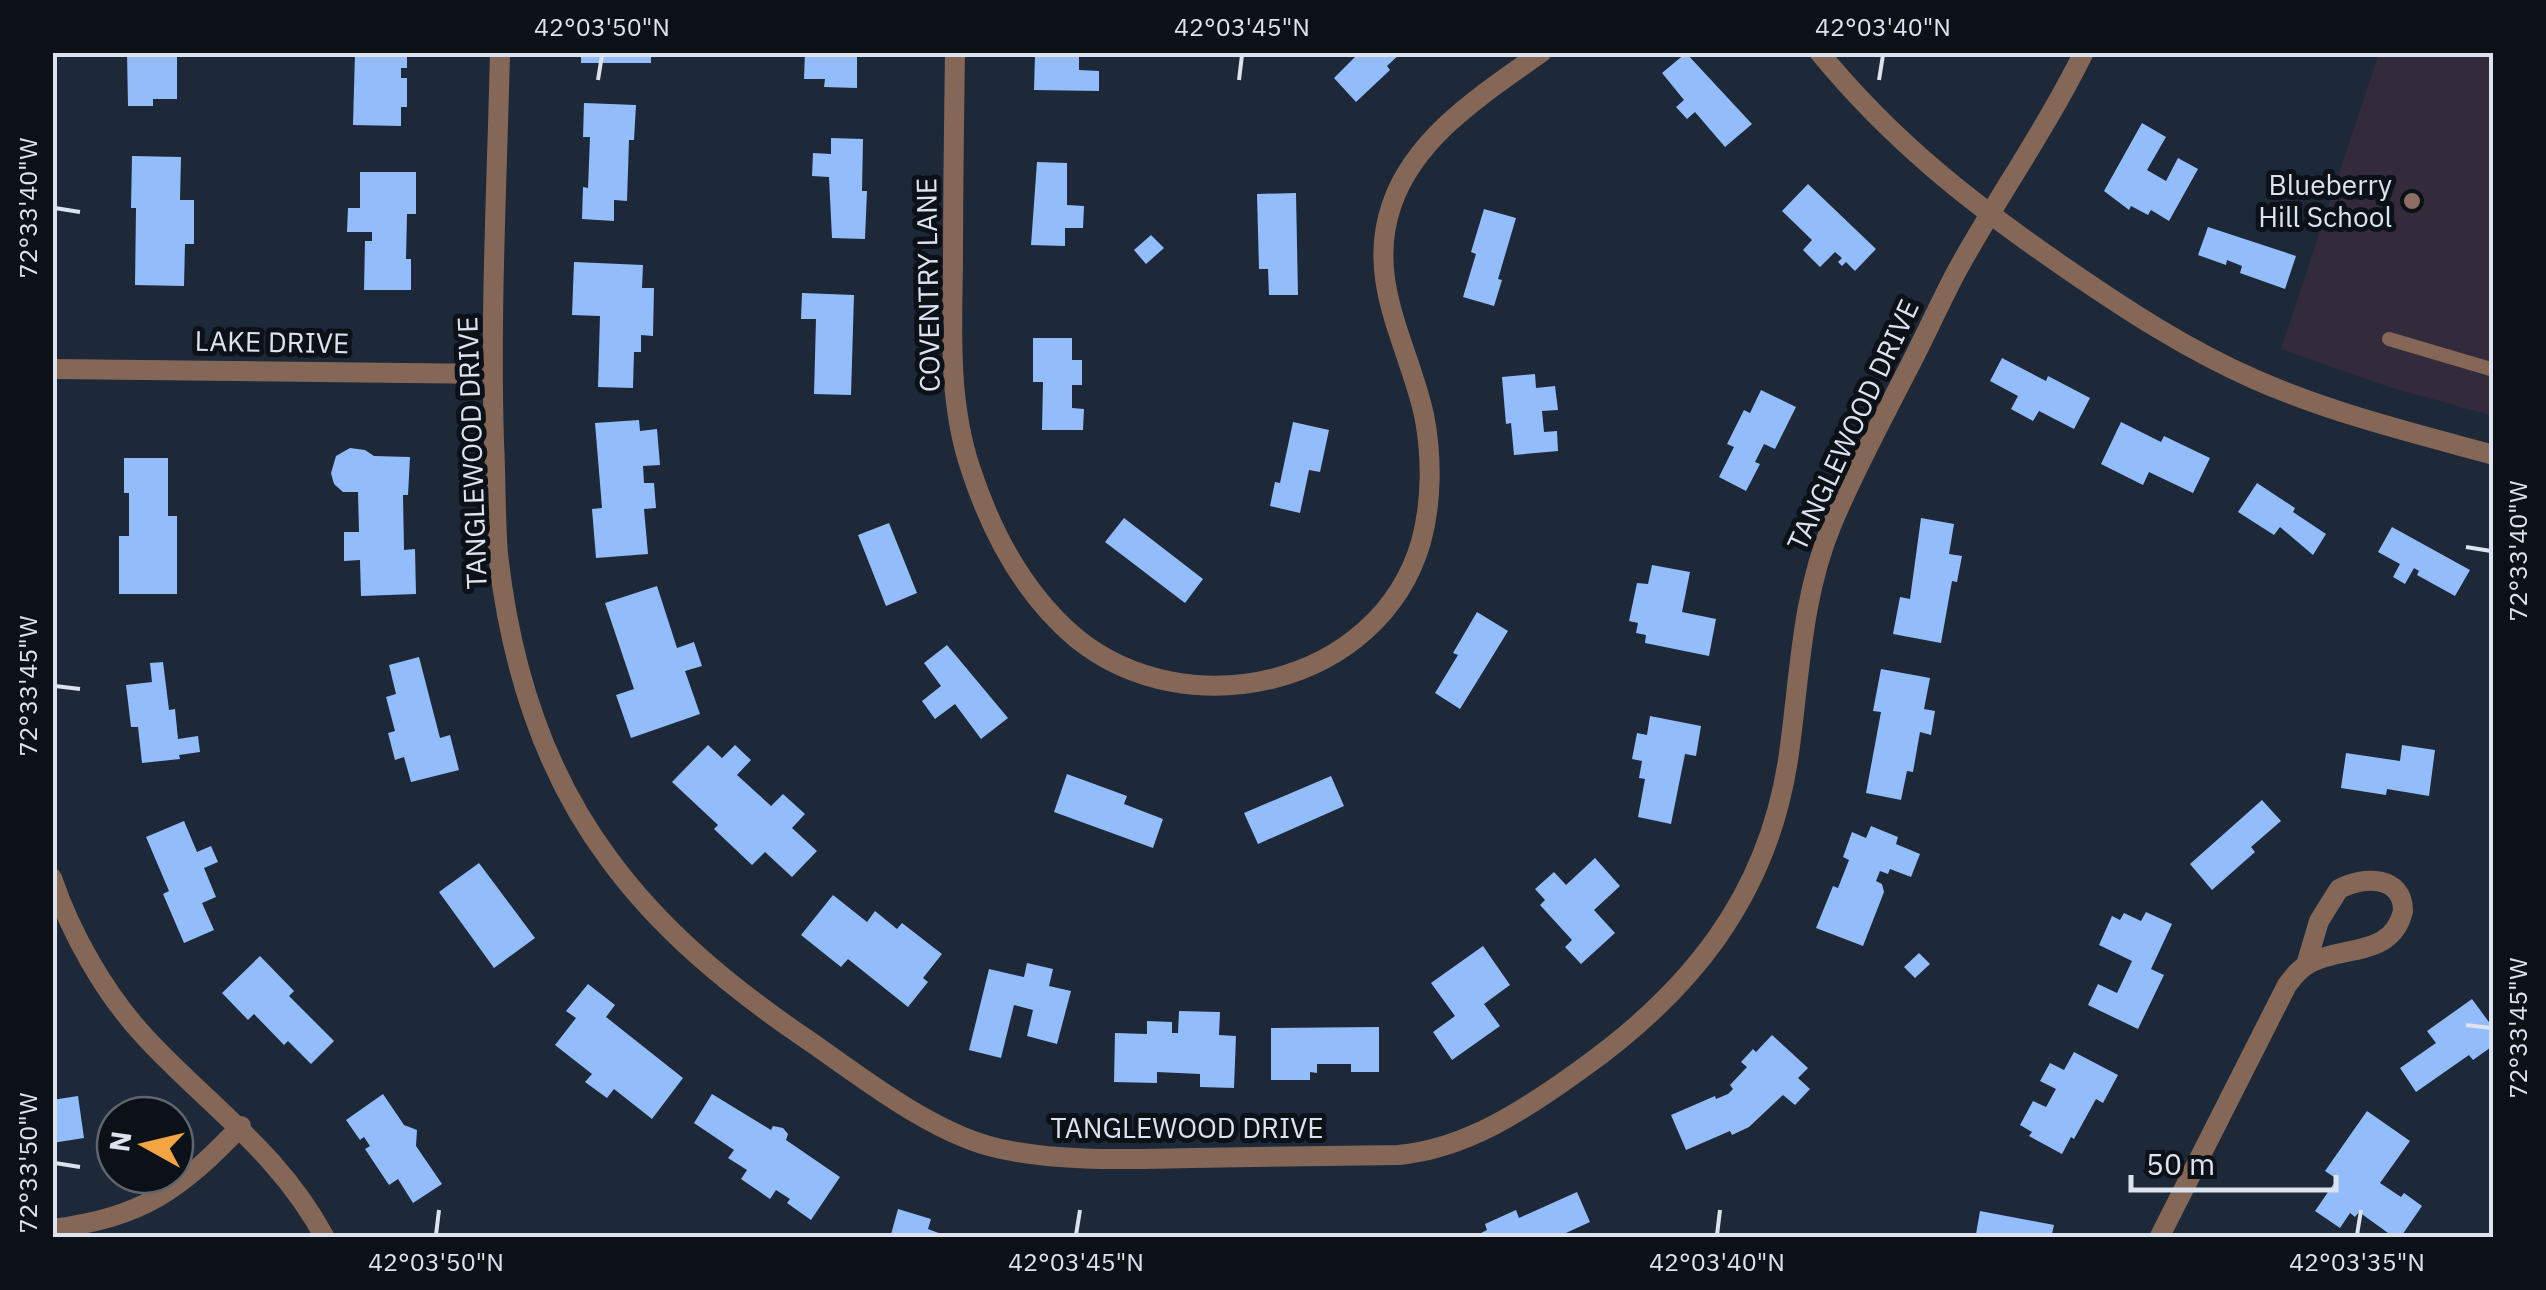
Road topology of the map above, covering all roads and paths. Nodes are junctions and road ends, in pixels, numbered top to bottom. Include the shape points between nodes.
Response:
1 (500, 52) edge
2 (955, 52) edge
3 (1542, 52) edge
4 (1819, 52) edge
5 (2084, 52) edge
6 (1992, 215) junction
7 (2390, 339) dead end
8 (52, 369) edge
9 (2494, 370) edge
10 (492, 374) junction
11 (2494, 455) edge
12 (52, 878) edge
13 (2306, 965) junction
14 (241, 1126) junction
15 (52, 1228) edge
16 (325, 1238) edge
17 (2159, 1238) edge

1 - 10 street, TANGLEWOOD DRIVE
2 - 3 street, COVENTRY LANE via 952,352 958,418 982,502 1032,593 1078,640 1148,676 1231,687 1283,677 1334,654 1380,615 1410,571 1430,480 1423,414 1384,290 1390,208 1412,163 1442,129
4 - 6 street via 1887,128
5 - 6 street, TANGLEWOOD DRIVE
6 - 10 street, TANGLEWOOD DRIVE via 1874,436 1820,558 1802,630 1788,762 1771,834 1748,890 1699,963 1628,1035 1500,1122 1420,1153 1094,1159 998,1148 917,1112 709,965 608,859 563,782 528,700 498,552
6 - 11 street via 2128,311 2218,362 2336,410
7 - 9 lane
8 - 10 street, LAKE DRIVE
12 - 14 street via 81,941 133,1023
13 - 13 street via 2319,921 2339,889 2372,880 2398,891 2402,918 2383,942
13 - 17 street via 2287,985
14 - 15 street via 155,1201 106,1220
14 - 16 street via 292,1185

